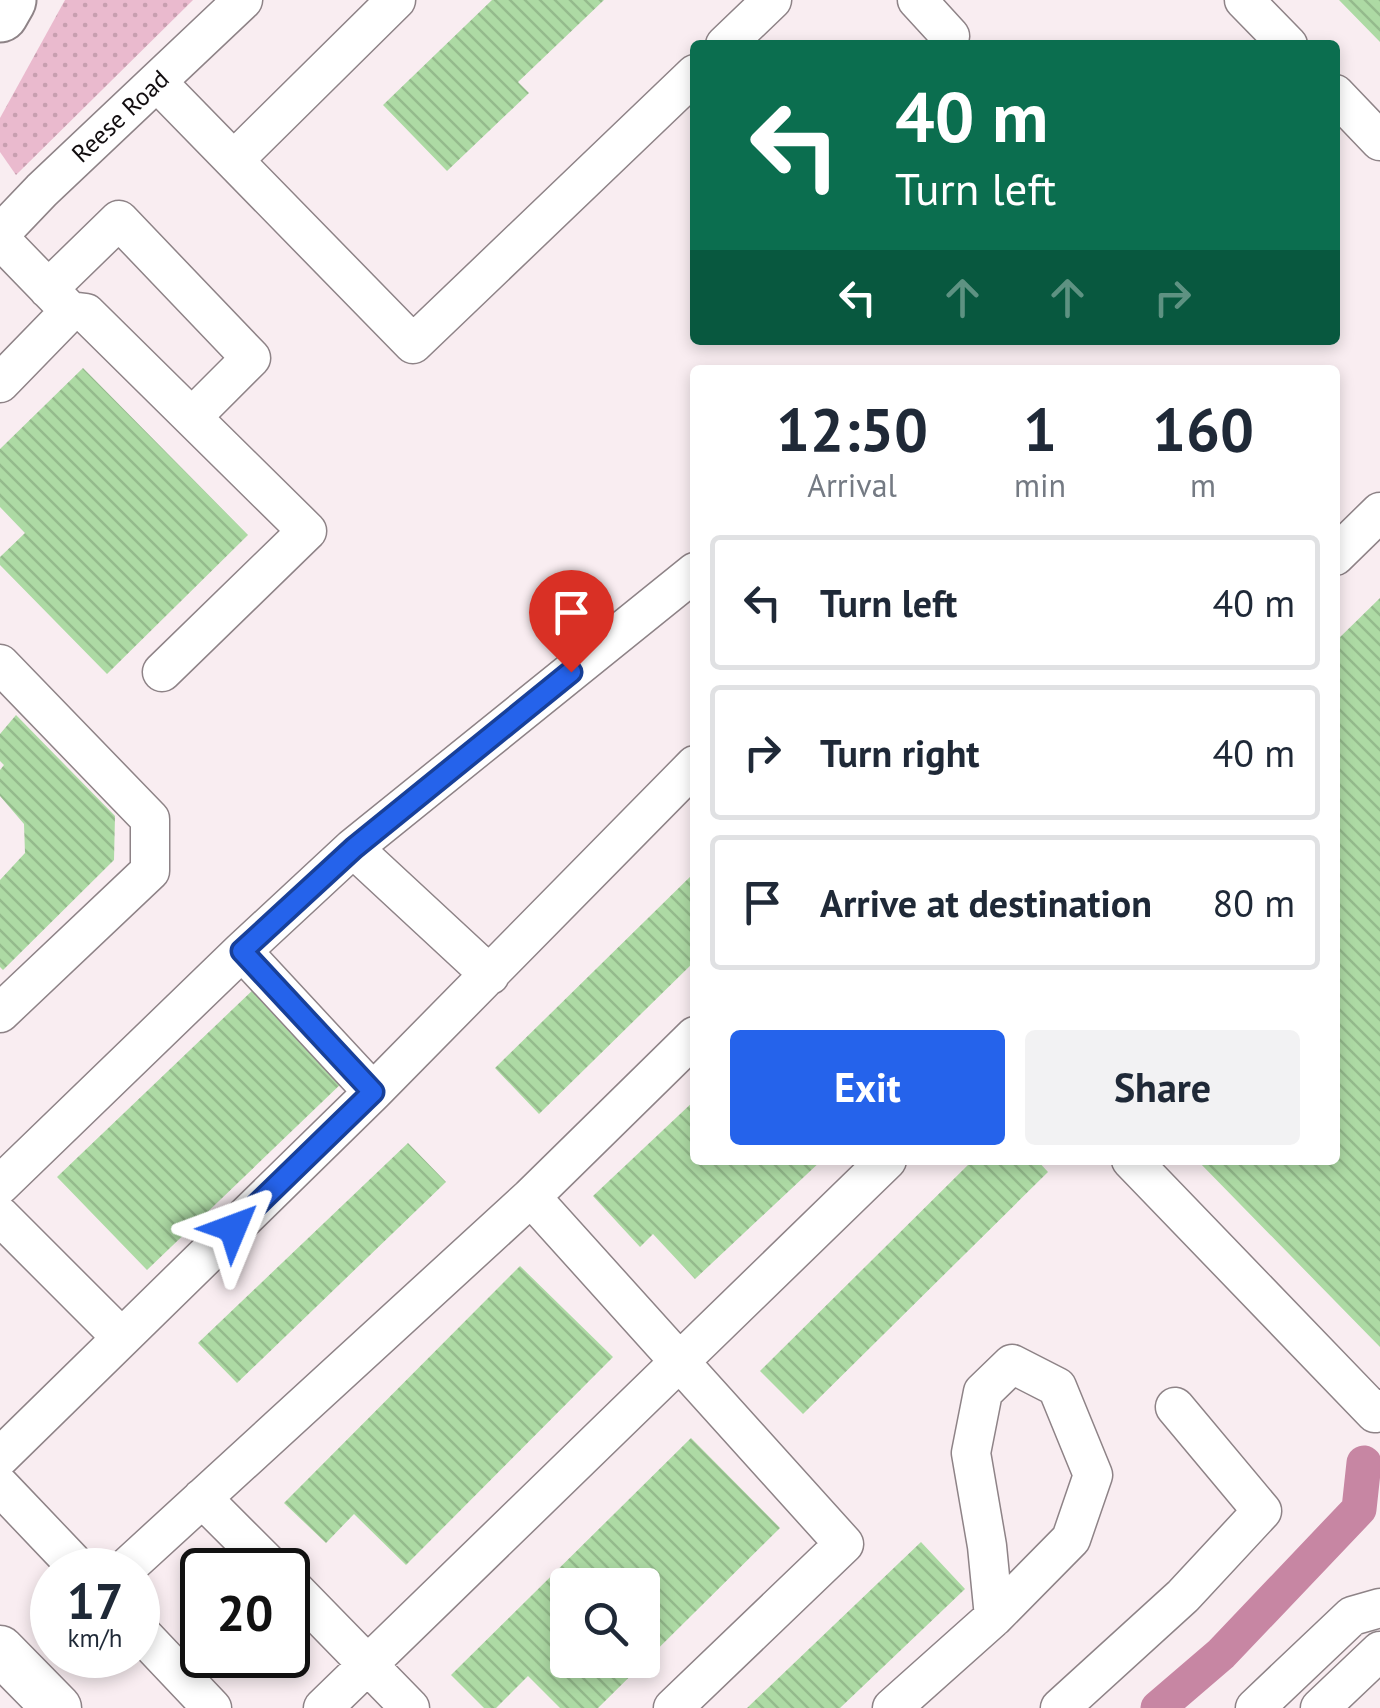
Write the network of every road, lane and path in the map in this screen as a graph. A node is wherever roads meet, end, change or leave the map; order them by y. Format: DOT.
graph roads {
  1 [pos="8,0"];
  2 [pos="243,0"];
  3 [pos="396,0"];
  4 [pos="772,0"];
  5 [pos="916,0"];
  6 [pos="1244,0"];
  7 [pos="0,14"];
  8 [pos="950,36"];
  9 [pos="731,40"];
  10 [pos="1283,40"];
  11 [pos="690,79"];
  12 [pos="158,82"];
  13 [pos="1340,99"];
  14 [pos="1380,141"];
  15 [pos="235,160"];
  16 [pos="0,237"];
  17 [pos="59,300"];
  18 [pos="0,383"];
  19 [pos="192,416"];
  20 [pos="1380,512"];
  21 [pos="1340,551"];
  22 [pos="690,576"];
  23 [pos="0,664"];
  24 [pos="162,672"];
  25 [pos="690,770"];
  26 [pos="354,848"];
  27 [pos="242,951"];
  28 [pos="490,975"];
  29 [pos="0,1013"];
  30 [pos="690,1041"];
  31 [pos="373,1092"];
  32 [pos="882,1165"];
  33 [pos="1136,1165"];
  34 [pos="0,1185"];
  35 [pos="531,1198"];
  36 [pos="0,1216"];
  37 [pos="120,1336"];
  38 [pos="680,1362"];
  39 [pos="1174,1407"];
  40 [pos="1378,1413"];
  41 [pos="0,1457"];
  42 [pos="0,1486"];
  43 [pos="202,1498"];
  44 [pos="59,1548"];
  45 [pos="148,1548"];
  46 [pos="252,1548"];
  47 [pos="310,1605"];
  48 [pos="1380,1608"];
  49 [pos="994,1616"];
  50 [pos="0,1650"];
  51 [pos="1380,1651"];
  52 [pos="160,1653"];
  53 [pos="368,1664"];
  54 [pos="1288,1676"];
  55 [pos="1331,1704"];
  56 [pos="57,1708"];
  57 [pos="212,1708"];
  58 [pos="323,1708"];
  59 [pos="410,1708"];
  60 [pos="673,1708"];
  61 [pos="892,1708"];
  62 [pos="1060,1708"];
  63 [pos="1254,1708"];
  1 -- 7 [label="highway"];
  2 -- 12 [label="street, Reese Road"];
  3 -- 15 [label="street"];
  4 -- 9 [label="street"];
  5 -- 8 [label="street"];
  6 -- 10 [label="street"];
  11 -- 15 [label="street"];
  12 -- 15 [label="street"];
  12 -- 16 [label="street, Reese Road"];
  13 -- 14 [label="street"];
  16 -- 17 [label="street"];
  17 -- 18 [label="street"];
  17 -- 19 [label="street"];
  17 -- 19 [label="street"];
  19 -- 24 [label="street"];
  20 -- 21 [label="street"];
  22 -- 26 [label="street"];
  23 -- 29 [label="street"];
  25 -- 28 [label="street"];
  26 -- 27 [label="street"];
  26 -- 28 [label="street"];
  27 -- 31 [label="street"];
  27 -- 34 [label="street"];
  28 -- 31 [label="street"];
  30 -- 35 [label="street"];
  31 -- 37 [label="street"];
  32 -- 38 [label="street"];
  33 -- 40 [label="street"];
  35 -- 38 [label="street"];
  35 -- 43 [label="street"];
  36 -- 37 [label="street"];
  37 -- 41 [label="street"];
  38 -- 53 [label="street"];
  38 -- 60 [label="street"];
  39 -- 62 [label="street"];
  42 -- 44 [label="street"];
  43 -- 45 [label="street"];
  43 -- 46 [label="street"];
  47 -- 53 [label="street"];
  48 -- 54 [label="street"];
  49 -- 49 [label="street"];
  49 -- 61 [label="street"];
  50 -- 56 [label="main road"];
  51 -- 55 [label="street"];
  52 -- 57 [label="street"];
  53 -- 58 [label="street"];
  53 -- 59 [label="street"];
  54 -- 55 [label="street"];
  54 -- 63 [label="street"];
}
